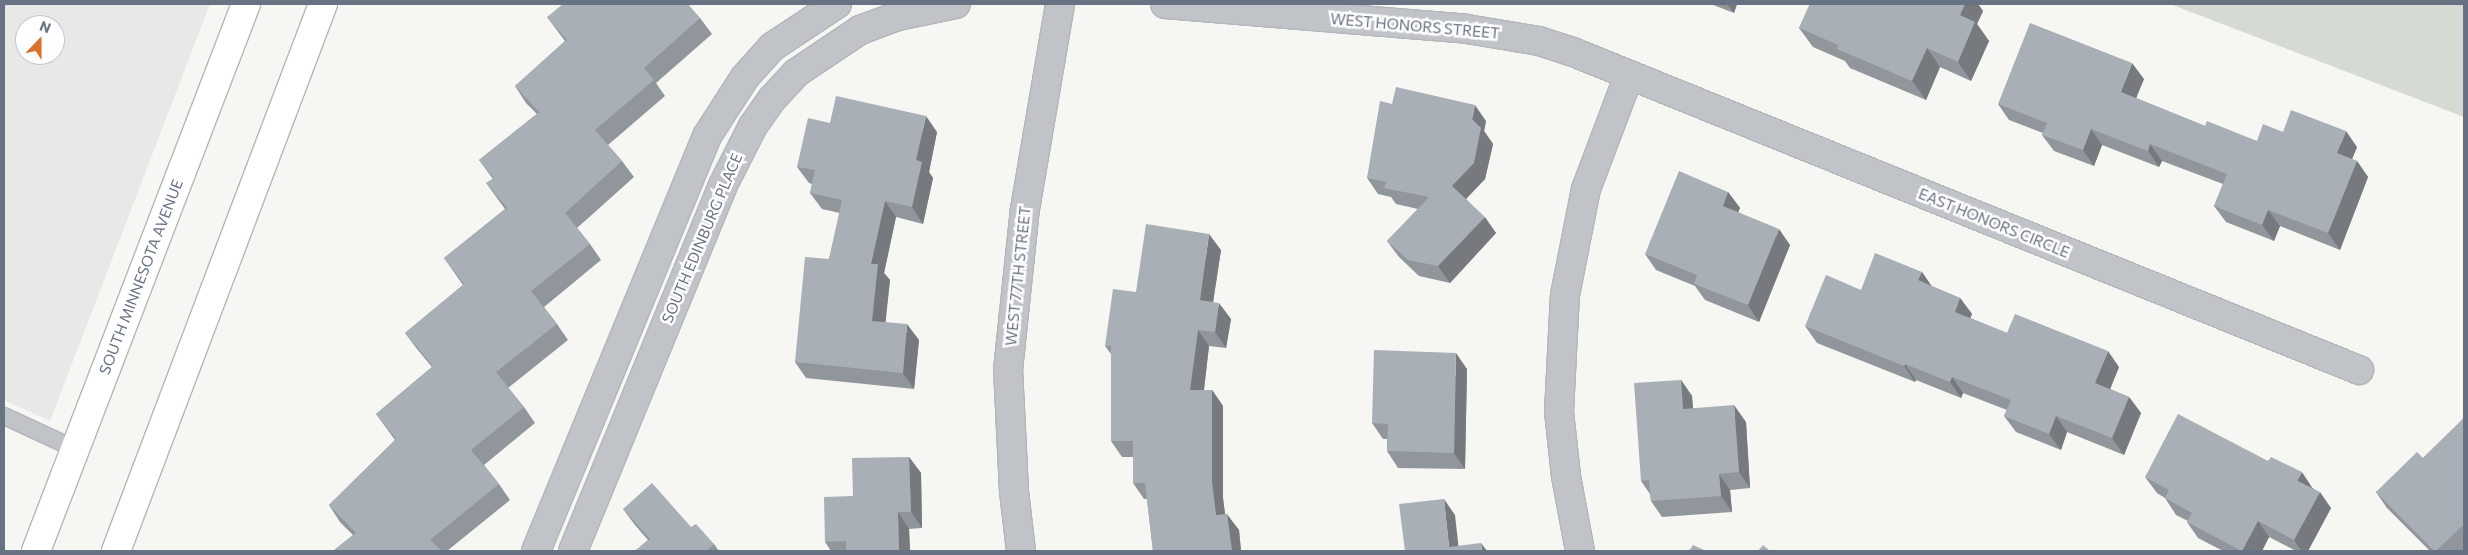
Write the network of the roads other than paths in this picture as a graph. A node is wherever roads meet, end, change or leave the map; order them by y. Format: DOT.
graph roads {
  1 [pos="246,4"];
  2 [pos="323,4"];
  3 [pos="837,4"];
  4 [pos="956,4"];
  5 [pos="1060,4"];
  6 [pos="1165,4"];
  7 [pos="1629,75"];
  8 [pos="2359,370"];
  9 [pos="4,416"];
  10 [pos="75,449"];
  11 [pos="36,551"];
  12 [pos="116,551"];
  13 [pos="536,551"];
  14 [pos="574,551"];
  15 [pos="1021,551"];
  16 [pos="1580,551"];
  1 -- 10 [label="main road, SOUTH MINNESOTA AVENUE"];
  2 -- 12 [label="main road"];
  3 -- 13 [label="street"];
  4 -- 14 [label="street, SOUTH EDINBURG PLACE"];
  5 -- 15 [label="street, WEST 77TH STREET"];
  6 -- 7 [label="street, WEST HONORS STREET"];
  7 -- 8 [label="street, EAST HONORS CIRCLE"];
  7 -- 16 [label="street"];
  9 -- 10 [label="lane"];
  10 -- 11 [label="main road, SOUTH MINNESOTA AVENUE"];
}
